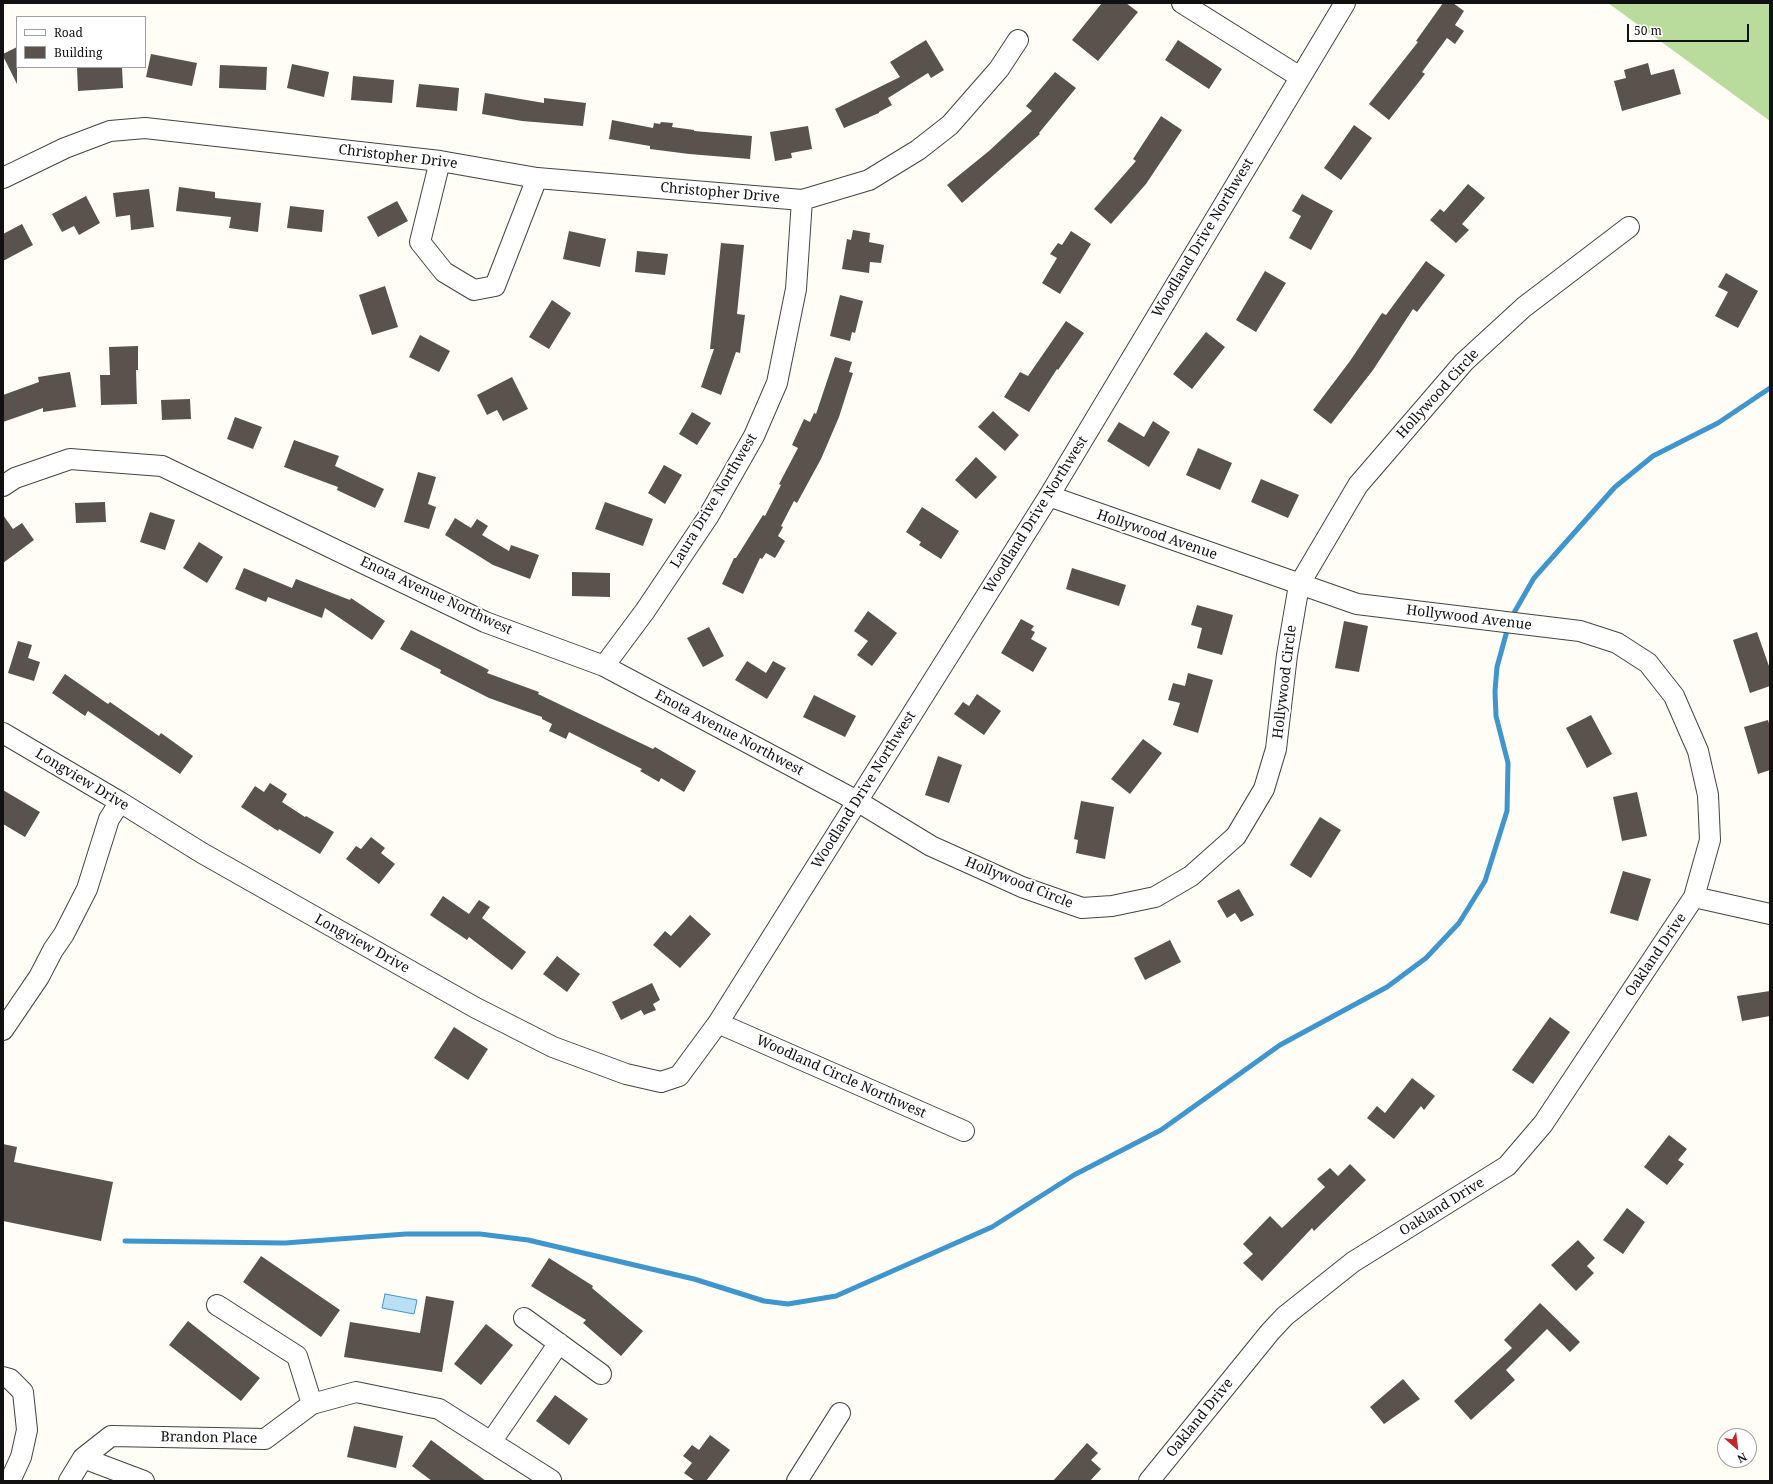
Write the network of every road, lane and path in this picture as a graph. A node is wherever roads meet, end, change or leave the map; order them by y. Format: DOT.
graph roads {
  1 [pos="1182,3"];
  2 [pos="1345,3"];
  3 [pos="1018,40"];
  4 [pos="1300,77"];
  5 [pos="440,161"];
  6 [pos="3,178"];
  7 [pos="537,178"];
  8 [pos="802,200"];
  9 [pos="1629,227"];
  10 [pos="3,486"];
  11 [pos="1049,496"];
  12 [pos="1299,585"];
  13 [pos="604,666"];
  14 [pos="3,733"];
  15 [pos="857,801"];
  16 [pos="120,802"];
  17 [pos="1694,897"];
  18 [pos="1770,914"];
  19 [pos="718,1023"];
  20 [pos="3,1030"];
  21 [pos="964,1131"];
  22 [pos="217,1305"];
  23 [pos="524,1318"];
  24 [pos="559,1343"];
  25 [pos="601,1374"];
  26 [pos="3,1378"];
  27 [pos="312,1404"];
  28 [pos="840,1412"];
  29 [pos="491,1442"];
  30 [pos="83,1458"];
  31 [pos="551,1480"];
  32 [pos="10,1481"];
  33 [pos="69,1481"];
  34 [pos="144,1481"];
  35 [pos="797,1481"];
  36 [pos="1149,1481"];
  1 -- 4 [label="street"];
  2 -- 4 [label="street, Woodland Drive Northwest"];
  3 -- 8 [label="street"];
  4 -- 11 [label="street, Woodland Drive Northwest"];
  5 -- 6 [label="street, Christopher Drive"];
  5 -- 7 [label="street, Christopher Drive"];
  5 -- 7 [label="street"];
  7 -- 8 [label="street, Christopher Drive"];
  8 -- 13 [label="street, Laura Drive Northwest"];
  9 -- 12 [label="street, Hollywood Circle"];
  10 -- 13 [label="street, Enota Avenue Northwest"];
  11 -- 12 [label="street, Hollywood Avenue"];
  11 -- 15 [label="street, Woodland Drive Northwest"];
  12 -- 15 [label="street, Hollywood Circle"];
  12 -- 17 [label="street, Hollywood Avenue"];
  13 -- 15 [label="street, Enota Avenue Northwest"];
  14 -- 16 [label="street, Longview Drive"];
  15 -- 19 [label="street, Woodland Drive Northwest"];
  16 -- 19 [label="street, Longview Drive"];
  16 -- 20 [label="street"];
  17 -- 18 [label="street"];
  17 -- 36 [label="street, Oakland Drive"];
  19 -- 21 [label="street, Woodland Circle Northwest"];
  22 -- 27 [label="street"];
  23 -- 24 [label="street"];
  24 -- 25 [label="street"];
  24 -- 29 [label="street"];
  26 -- 32 [label="street"];
  27 -- 29 [label="street, Brandon Place"];
  27 -- 30 [label="street, Brandon Place"];
  28 -- 35 [label="street"];
  29 -- 31 [label="street, Brandon Place"];
  30 -- 33 [label="street, Brandon Place"];
  30 -- 34 [label="street"];
}
